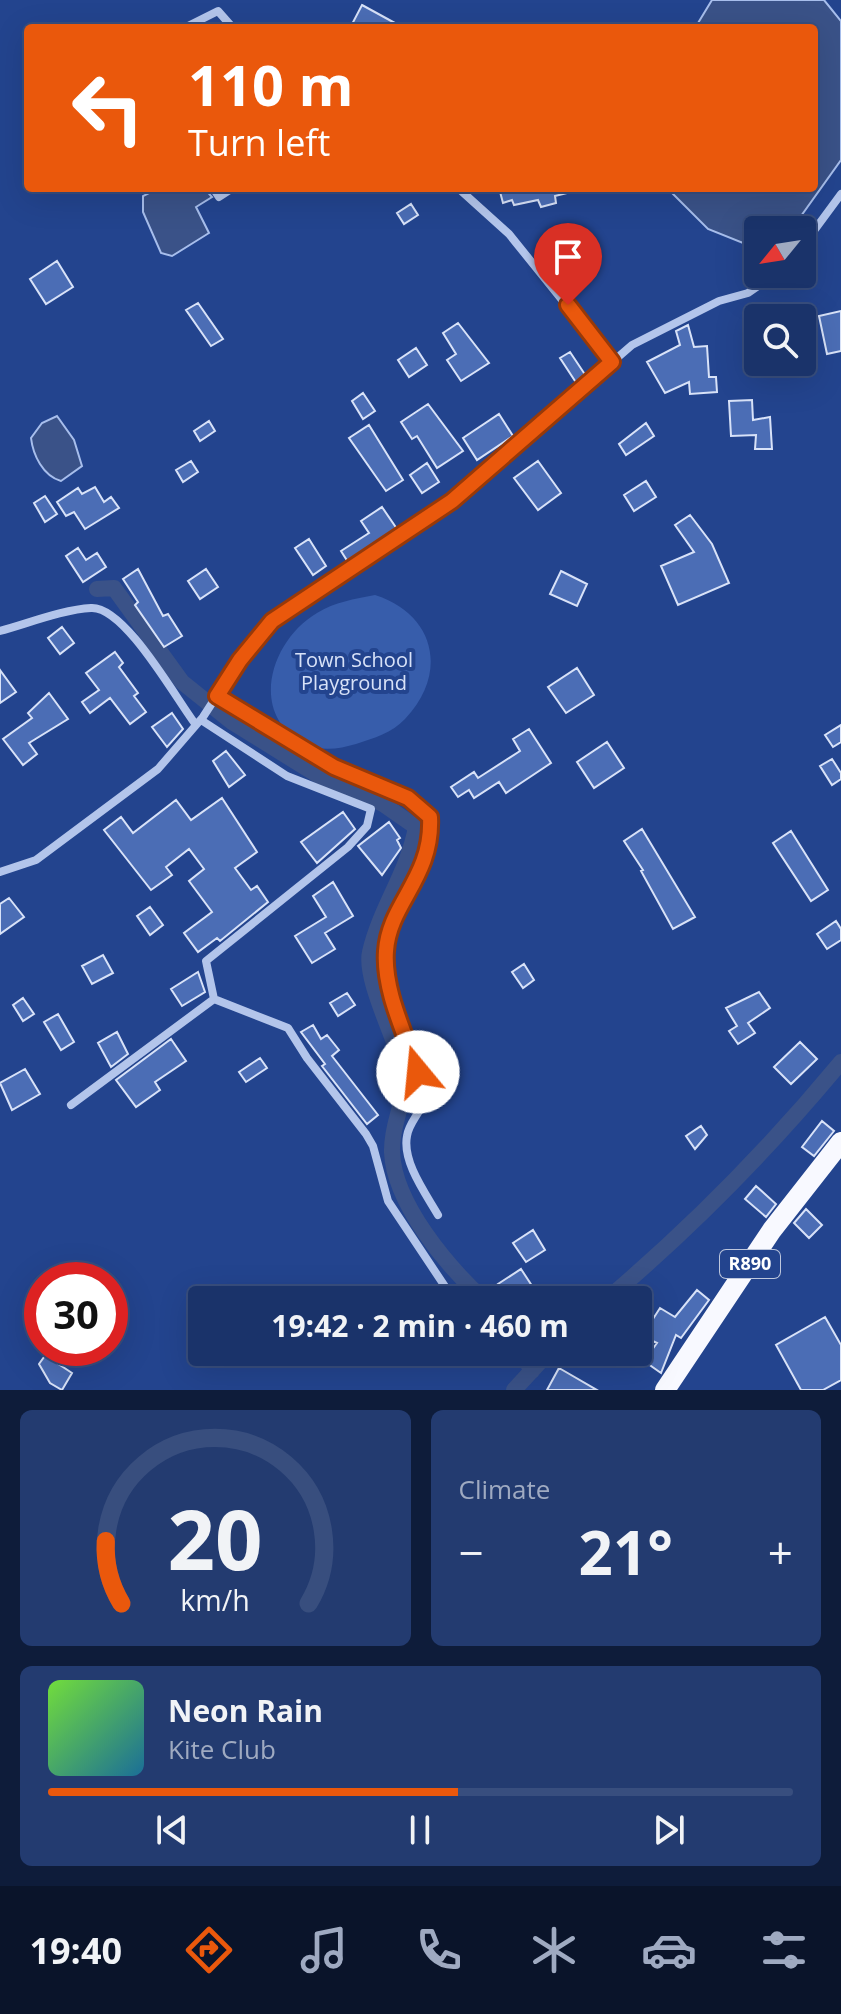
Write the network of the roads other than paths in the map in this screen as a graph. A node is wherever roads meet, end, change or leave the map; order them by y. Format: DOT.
graph roads {
  1 [pos="192,24"];
  2 [pos="229,24"];
  3 [pos="462,192"];
  4 [pos="841,194"];
  5 [pos="816,228"];
  6 [pos="755,288"];
  7 [pos="612,362"];
  8 [pos="0,631"];
  9 [pos="219,694"];
  10 [pos="200,721"];
  11 [pos="0,872"];
  12 [pos="214,999"];
  13 [pos="71,1105"];
  14 [pos="841,1142"];
  15 [pos="438,1215"];
  16 [pos="445,1286"];
  17 [pos="665,1390"];
  1 -- 2 [label="street"];
  3 -- 7 [label="street"];
  4 -- 5 [label="street"];
  6 -- 7 [label="street"];
  7 -- 9 [label="street"];
  8 -- 10 [label="street"];
  9 -- 10 [label="street"];
  9 -- 15 [label="street"];
  10 -- 11 [label="street"];
  10 -- 12 [label="street"];
  12 -- 13 [label="street"];
  12 -- 16 [label="street"];
  14 -- 17 [label="main road, R890"];
}
